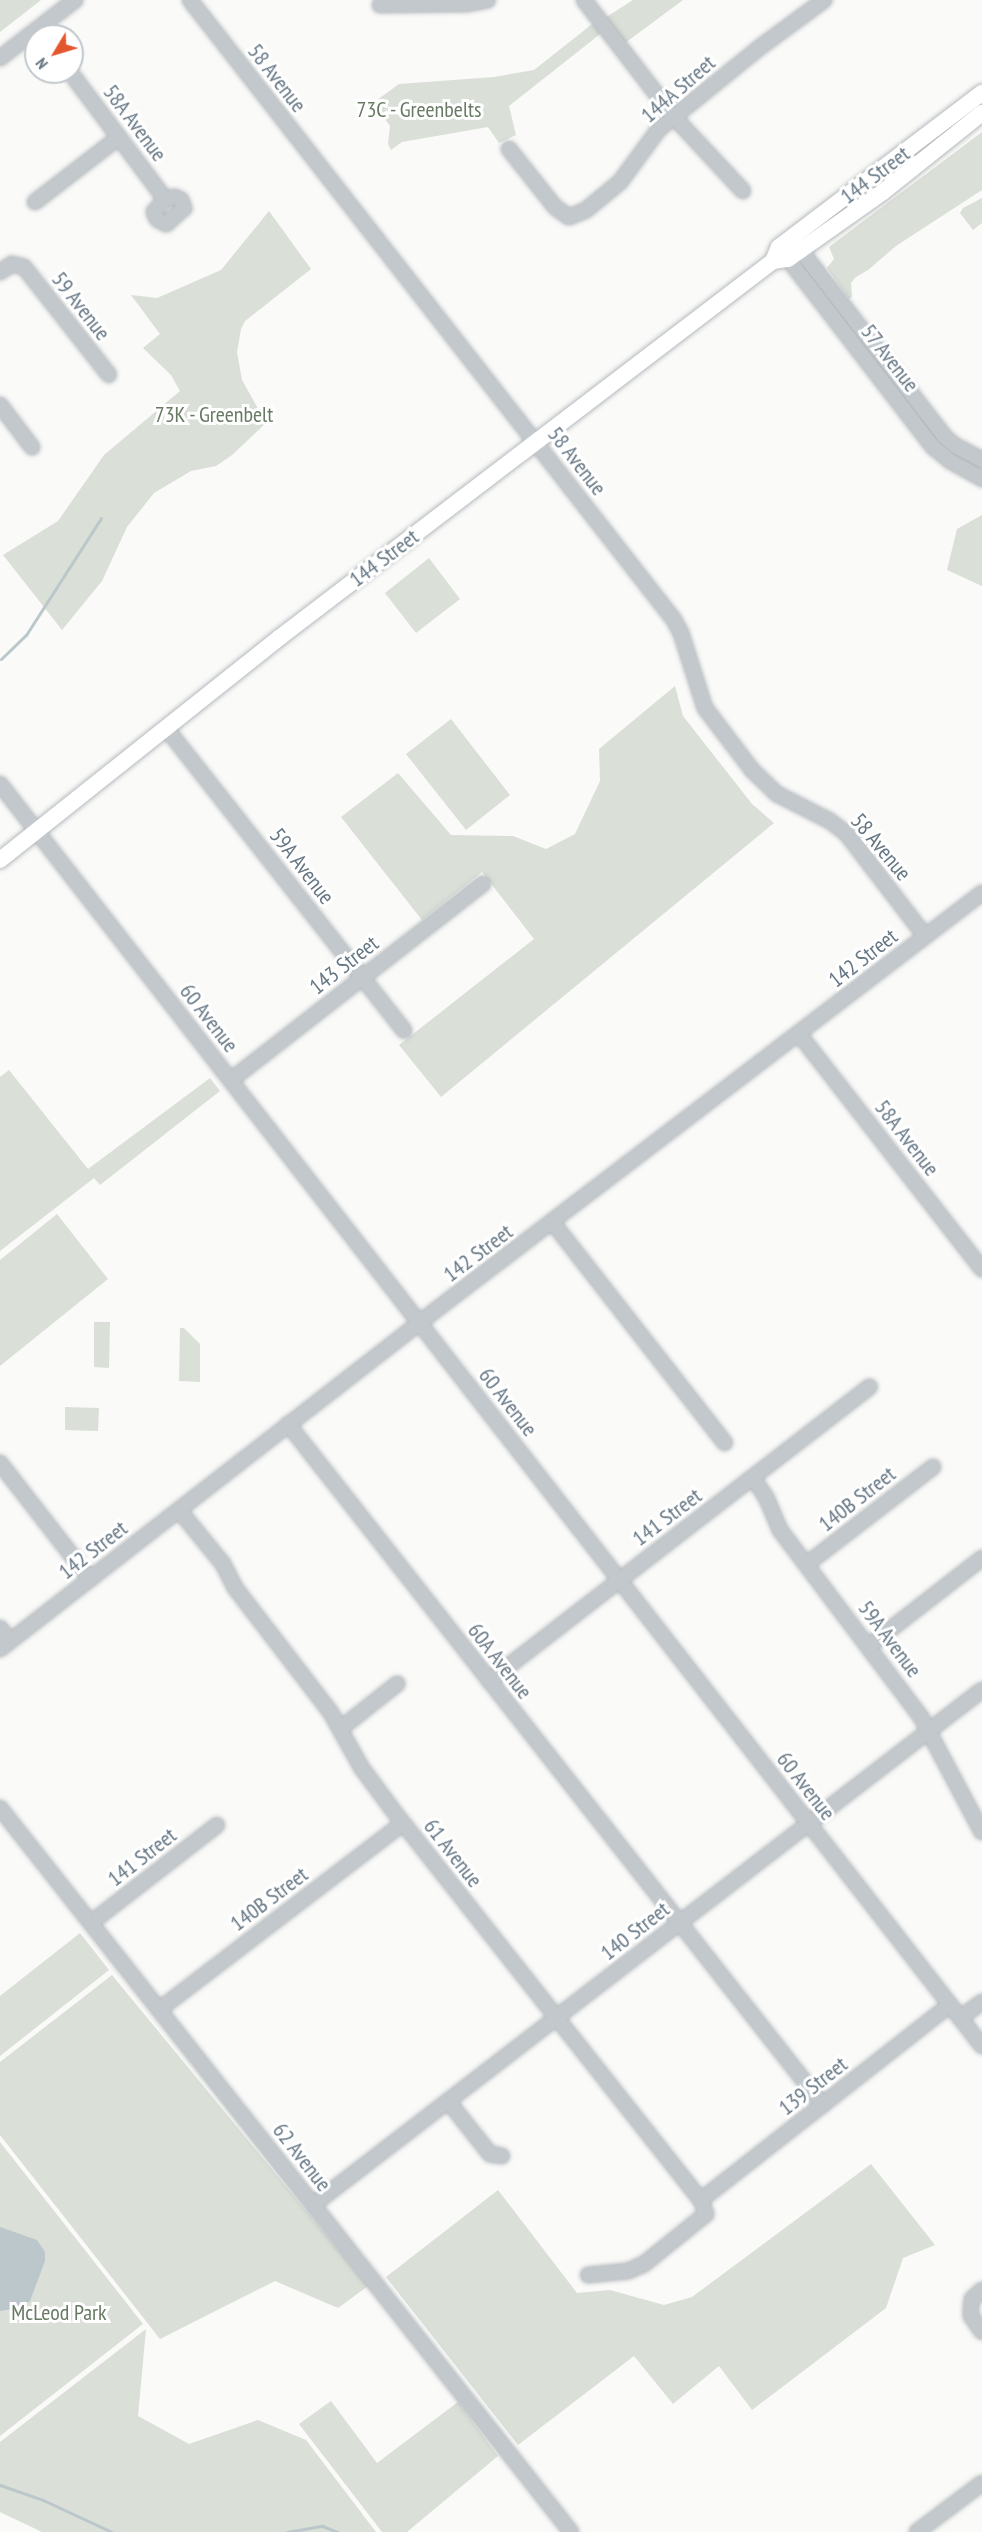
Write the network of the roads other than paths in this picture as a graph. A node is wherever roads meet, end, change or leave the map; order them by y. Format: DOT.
graph roads {
  1 [pos="75,0"];
  2 [pos="189,0"];
  3 [pos="488,0"];
  4 [pos="584,0"];
  5 [pos="824,0"];
  6 [pos="380,5"];
  7 [pos="49,24"];
  8 [pos="24,42"];
  9 [pos="0,58"];
  10 [pos="79,84"];
  11 [pos="982,93"];
  12 [pos="982,113"];
  13 [pos="674,117"];
  14 [pos="119,137"];
  15 [pos="509,149"];
  16 [pos="743,191"];
  17 [pos="165,199"];
  18 [pos="35,202"];
  19 [pos="787,251"];
  20 [pos="0,272"];
  21 [pos="109,375"];
  22 [pos="0,405"];
  23 [pos="536,442"];
  24 [pos="32,447"];
  25 [pos="982,460"];
  26 [pos="982,479"];
  27 [pos="166,728"];
  28 [pos="0,784"];
  29 [pos="37,832"];
  30 [pos="0,861"];
  31 [pos="483,884"];
  32 [pos="982,893"];
  33 [pos="926,936"];
  34 [pos="363,977"];
  35 [pos="404,1030"];
  36 [pos="799,1034"];
  37 [pos="231,1080"];
  38 [pos="553,1223"];
  39 [pos="982,1269"];
  40 [pos="420,1323"];
  41 [pos="870,1386"];
  42 [pos="288,1424"];
  43 [pos="725,1443"];
  44 [pos="0,1463"];
  45 [pos="933,1467"];
  46 [pos="753,1478"];
  47 [pos="178,1510"];
  48 [pos="982,1558"];
  49 [pos="807,1564"];
  50 [pos="90,1579"];
  51 [pos="620,1580"];
  52 [pos="0,1628"];
  53 [pos="5,1645"];
  54 [pos="869,1646"];
  55 [pos="489,1681"];
  56 [pos="397,1684"];
  57 [pos="982,1690"];
  58 [pos="340,1729"];
  59 [pos="930,1731"];
  60 [pos="0,1808"];
  61 [pos="403,1823"];
  62 [pos="809,1824"];
  63 [pos="5,1826"];
  64 [pos="217,1826"];
  65 [pos="982,1832"];
  66 [pos="92,1922"];
  67 [pos="680,1923"];
  68 [pos="982,2002"];
  69 [pos="950,2005"];
  70 [pos="160,2009"];
  71 [pos="558,2018"];
  72 [pos="960,2018"];
  73 [pos="982,2046"];
  74 [pos="448,2101"];
  75 [pos="823,2105"];
  76 [pos="502,2156"];
  77 [pos="701,2200"];
  78 [pos="314,2205"];
  79 [pos="588,2275"];
  80 [pos="982,2290"];
  81 [pos="982,2332"];
  82 [pos="982,2483"];
  83 [pos="571,2532"];
  84 [pos="917,2532"];
  1 -- 7 [label="street"];
  2 -- 23 [label="street, 58 Avenue"];
  3 -- 6 [label="street"];
  4 -- 13 [label="street"];
  5 -- 13 [label="street, 144A Street"];
  8 -- 9 [label="street"];
  10 -- 14 [label="street, 58A Avenue"];
  11 -- 19 [label="main road, 144 Street"];
  12 -- 19 [label="main road, 144 Street"];
  13 -- 15 [label="street, 144A Street"];
  13 -- 16 [label="street"];
  14 -- 17 [label="street, 58A Avenue"];
  14 -- 18 [label="street"];
  19 -- 23 [label="main road, 144 Street"];
  19 -- 25 [label="street, 57 Avenue"];
  19 -- 26 [label="street, 57 Avenue"];
  20 -- 21 [label="street, 59 Avenue"];
  22 -- 24 [label="street"];
  23 -- 27 [label="main road, 144 Street"];
  23 -- 33 [label="street, 58 Avenue"];
  27 -- 29 [label="main road, 144 Street"];
  27 -- 34 [label="street, 59A Avenue"];
  28 -- 29 [label="street, 60 Avenue"];
  29 -- 30 [label="main road, 144 Street"];
  29 -- 37 [label="street, 60 Avenue"];
  31 -- 34 [label="street, 143 Street"];
  32 -- 33 [label="street, 142 Street"];
  33 -- 36 [label="street, 142 Street"];
  34 -- 35 [label="street, 59A Avenue"];
  34 -- 37 [label="street, 143 Street"];
  36 -- 38 [label="street, 142 Street"];
  36 -- 39 [label="street, 58A Avenue"];
  37 -- 40 [label="street, 60 Avenue"];
  38 -- 40 [label="street, 142 Street"];
  38 -- 43 [label="street"];
  40 -- 42 [label="street, 142 Street"];
  40 -- 51 [label="street, 60 Avenue"];
  41 -- 46 [label="street, 141 Street"];
  42 -- 47 [label="street, 142 Street"];
  42 -- 55 [label="street, 60A Avenue"];
  44 -- 50 [label="street"];
  45 -- 49 [label="street, 140B Street"];
  46 -- 49 [label="street, 59A Avenue"];
  46 -- 51 [label="street, 141 Street"];
  47 -- 50 [label="street, 142 Street"];
  47 -- 58 [label="street, 61 Avenue"];
  48 -- 54 [label="street"];
  49 -- 54 [label="street, 59A Avenue"];
  50 -- 53 [label="street, 142 Street"];
  51 -- 55 [label="street, 141 Street"];
  51 -- 62 [label="street, 60 Avenue"];
  52 -- 53 [label="street"];
  54 -- 59 [label="street, 59A Avenue"];
  55 -- 67 [label="street, 60A Avenue"];
  56 -- 58 [label="street"];
  57 -- 59 [label="street, 140 Street"];
  58 -- 61 [label="street, 61 Avenue"];
  59 -- 62 [label="street, 140 Street"];
  59 -- 65 [label="street, 59A Avenue"];
  60 -- 63 [label="street, 62 Avenue"];
  61 -- 70 [label="street, 140B Street"];
  61 -- 71 [label="street, 61 Avenue"];
  62 -- 67 [label="street, 140 Street"];
  62 -- 69 [label="street, 60 Avenue"];
  63 -- 66 [label="street, 62 Avenue"];
  64 -- 66 [label="street, 141 Street"];
  66 -- 70 [label="street, 62 Avenue"];
  67 -- 71 [label="street, 140 Street"];
  67 -- 75 [label="street, 60A Avenue"];
  68 -- 72 [label="street"];
  69 -- 72 [label="street, 60 Avenue"];
  69 -- 75 [label="street, 139 Street"];
  70 -- 78 [label="street, 62 Avenue"];
  71 -- 74 [label="street, 140 Street"];
  71 -- 77 [label="street, 61 Avenue"];
  72 -- 73 [label="street, 60 Avenue"];
  74 -- 76 [label="street"];
  74 -- 78 [label="street, 140 Street"];
  75 -- 77 [label="street, 139 Street"];
  77 -- 79 [label="street, 61 Avenue"];
  78 -- 83 [label="street, 62 Avenue"];
  80 -- 81 [label="street"];
  82 -- 84 [label="street"];
}
